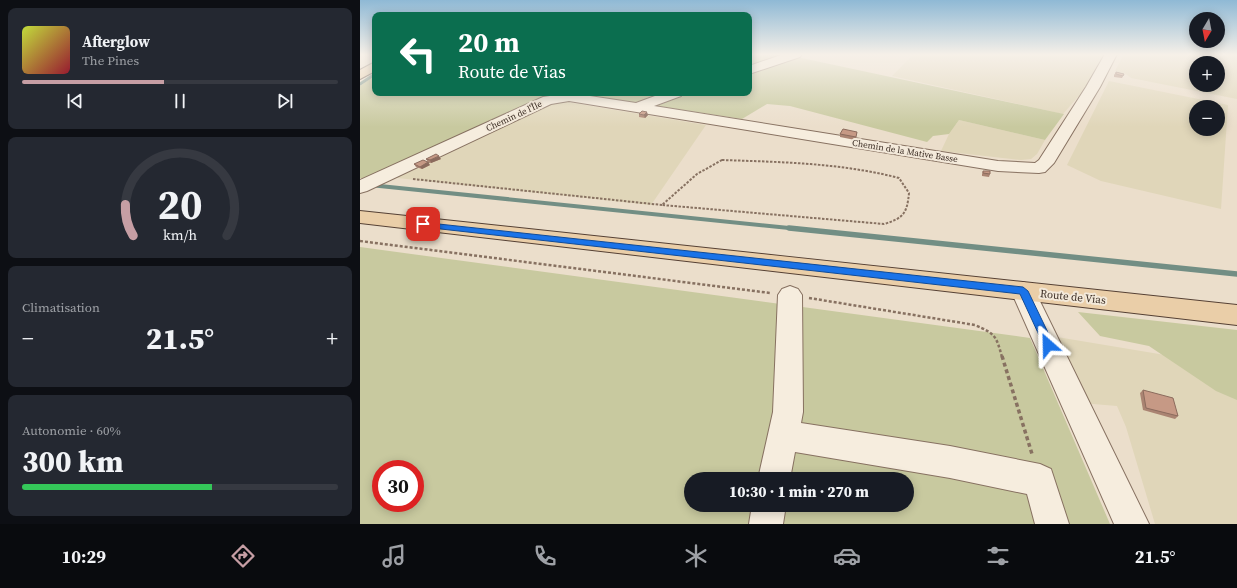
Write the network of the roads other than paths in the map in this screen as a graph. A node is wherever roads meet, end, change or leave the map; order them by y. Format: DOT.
graph roads {
  1 [pos="1098,78"];
  2 [pos="668,96"];
  3 [pos="638,108"];
  4 [pos="758,114"];
  5 [pos="809,135"];
  6 [pos="1034,168"];
  7 [pos="369,182"];
  8 [pos="1042,184"];
  9 [pos="360,217"];
  10 [pos="1023,291"];
  11 [pos="790,295"];
  12 [pos="1237,315"];
  13 [pos="783,436"];
  14 [pos="775,472"];
  15 [pos="768,512"];
  16 [pos="766,524"];
  17 [pos="1052,524"];
  18 [pos="1132,524"];
  1 -- 6 [label="street"];
  2 -- 3 [label="street, Chemin de l'Île"];
  3 -- 5 [label="street, Chemin de la Mative Basse"];
  3 -- 7 [label="street, Chemin de l'Île"];
  4 -- 5 [label="street"];
  5 -- 6 [label="street, Chemin de la Mative Basse"];
  6 -- 8 [label="street"];
  9 -- 10 [label="main road, Route de Vias"];
  10 -- 12 [label="main road, Route de Vias"];
  10 -- 18 [label="street"];
  11 -- 13 [label="street"];
  13 -- 14 [label="street"];
  13 -- 17 [label="street"];
  15 -- 16 [label="street"];
}
